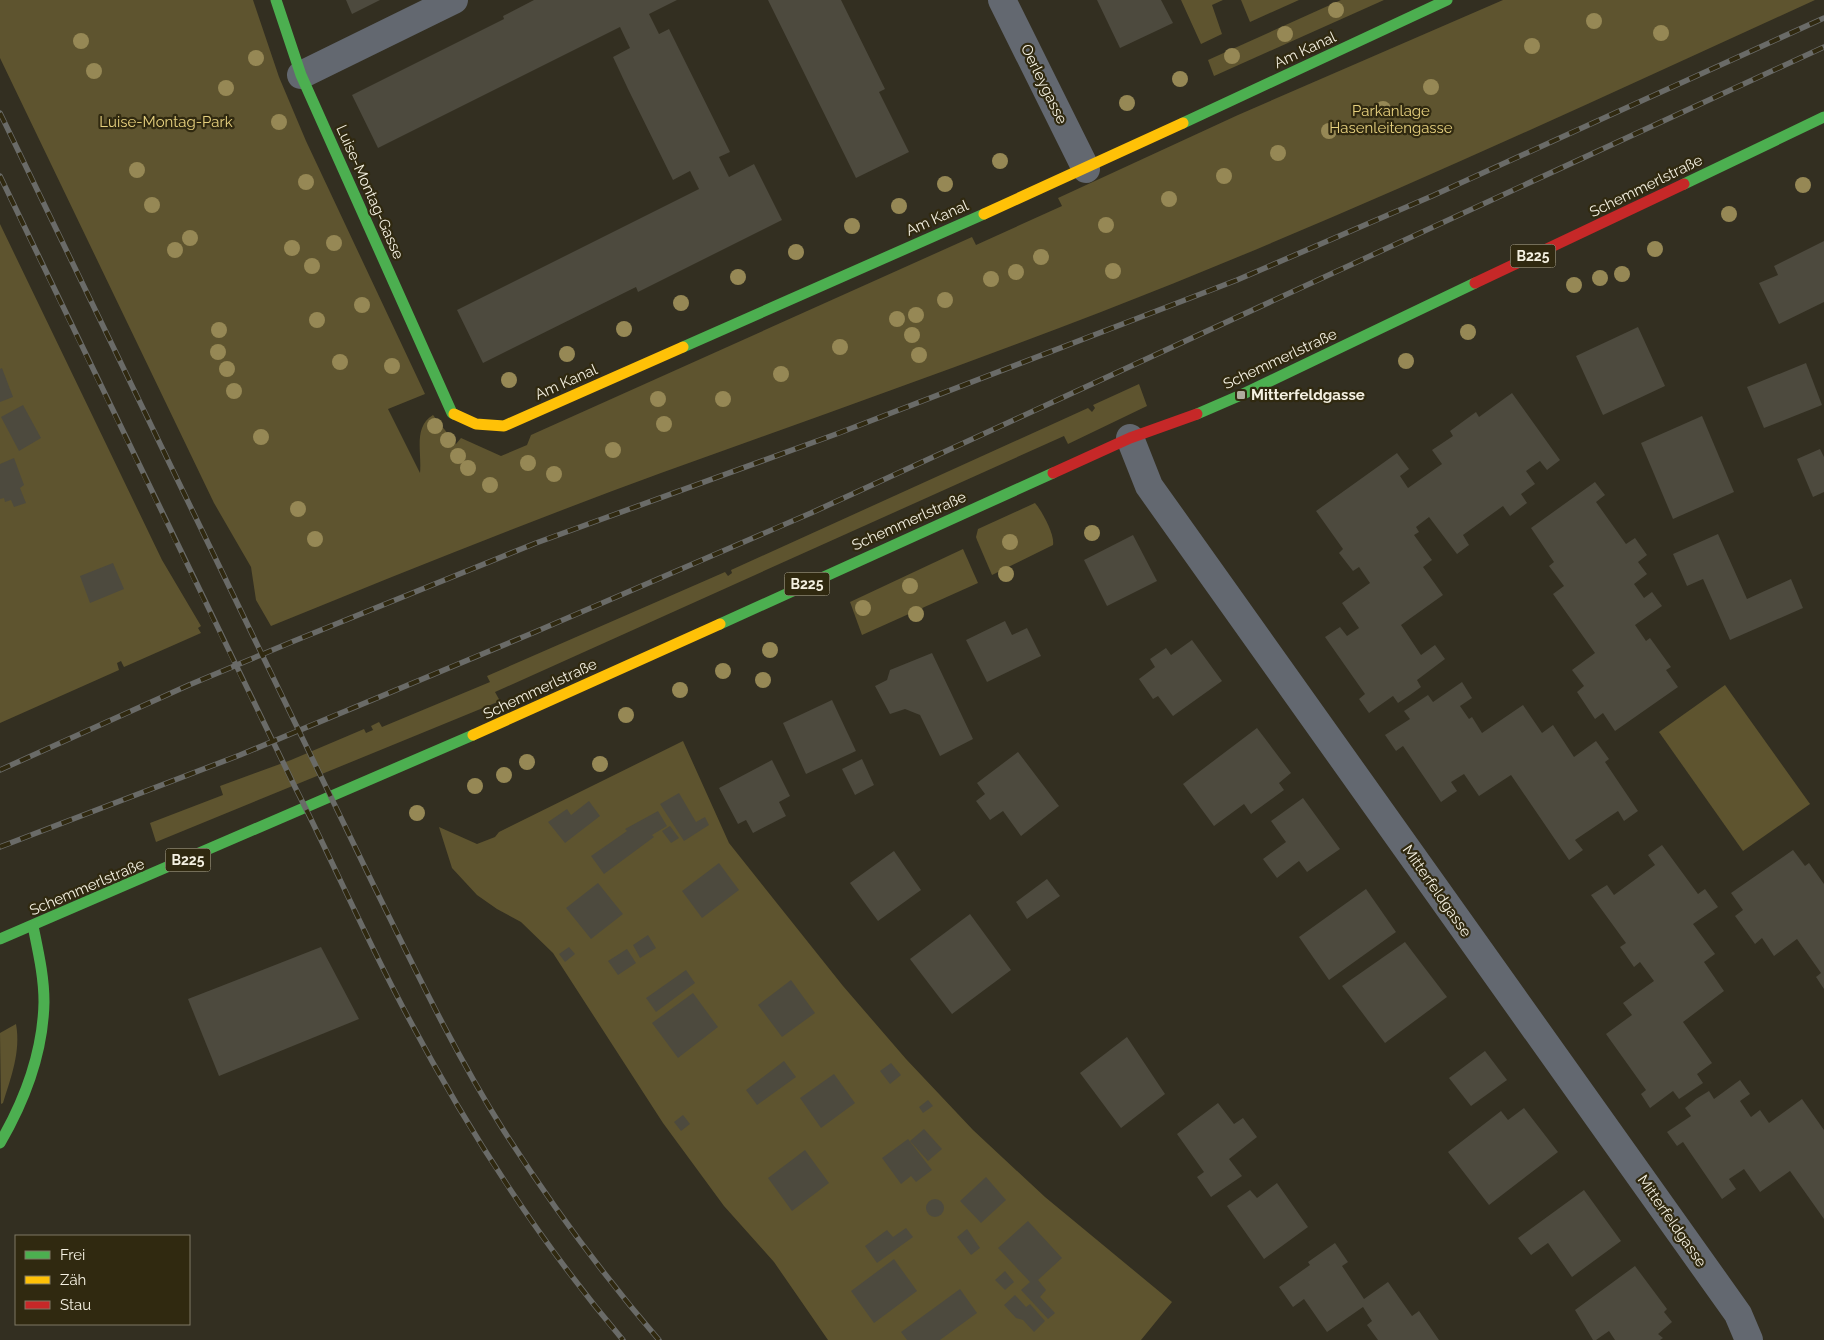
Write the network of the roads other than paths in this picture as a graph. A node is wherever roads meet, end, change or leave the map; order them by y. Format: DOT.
graph roads {
  1 [pos="276,0"];
  2 [pos="454,0"];
  3 [pos="1002,0"];
  4 [pos="1447,0"];
  5 [pos="301,75"];
  6 [pos="1824,117"];
  7 [pos="1086,169"];
  8 [pos="444,394"];
  9 [pos="1130,438"];
  10 [pos="33,926"];
  11 [pos="0,939"];
  12 [pos="0,1143"];
  13 [pos="1749,1340"];
  1 -- 5 [label="main road, Luise-Montag-Gasse"];
  2 -- 5 [label="street"];
  3 -- 7 [label="street, Oerleygasse"];
  4 -- 7 [label="main road, Am Kanal"];
  5 -- 8 [label="main road, Luise-Montag-Gasse"];
  6 -- 9 [label="main road, Schemmerlstraße / B225"];
  7 -- 8 [label="main road, Am Kanal"];
  9 -- 10 [label="main road, Schemmerlstraße / B225"];
  9 -- 13 [label="street, Mitterfeldgasse"];
  10 -- 11 [label="main road, Schemmerlstraße / B225"];
  10 -- 12 [label="main road"];
}
